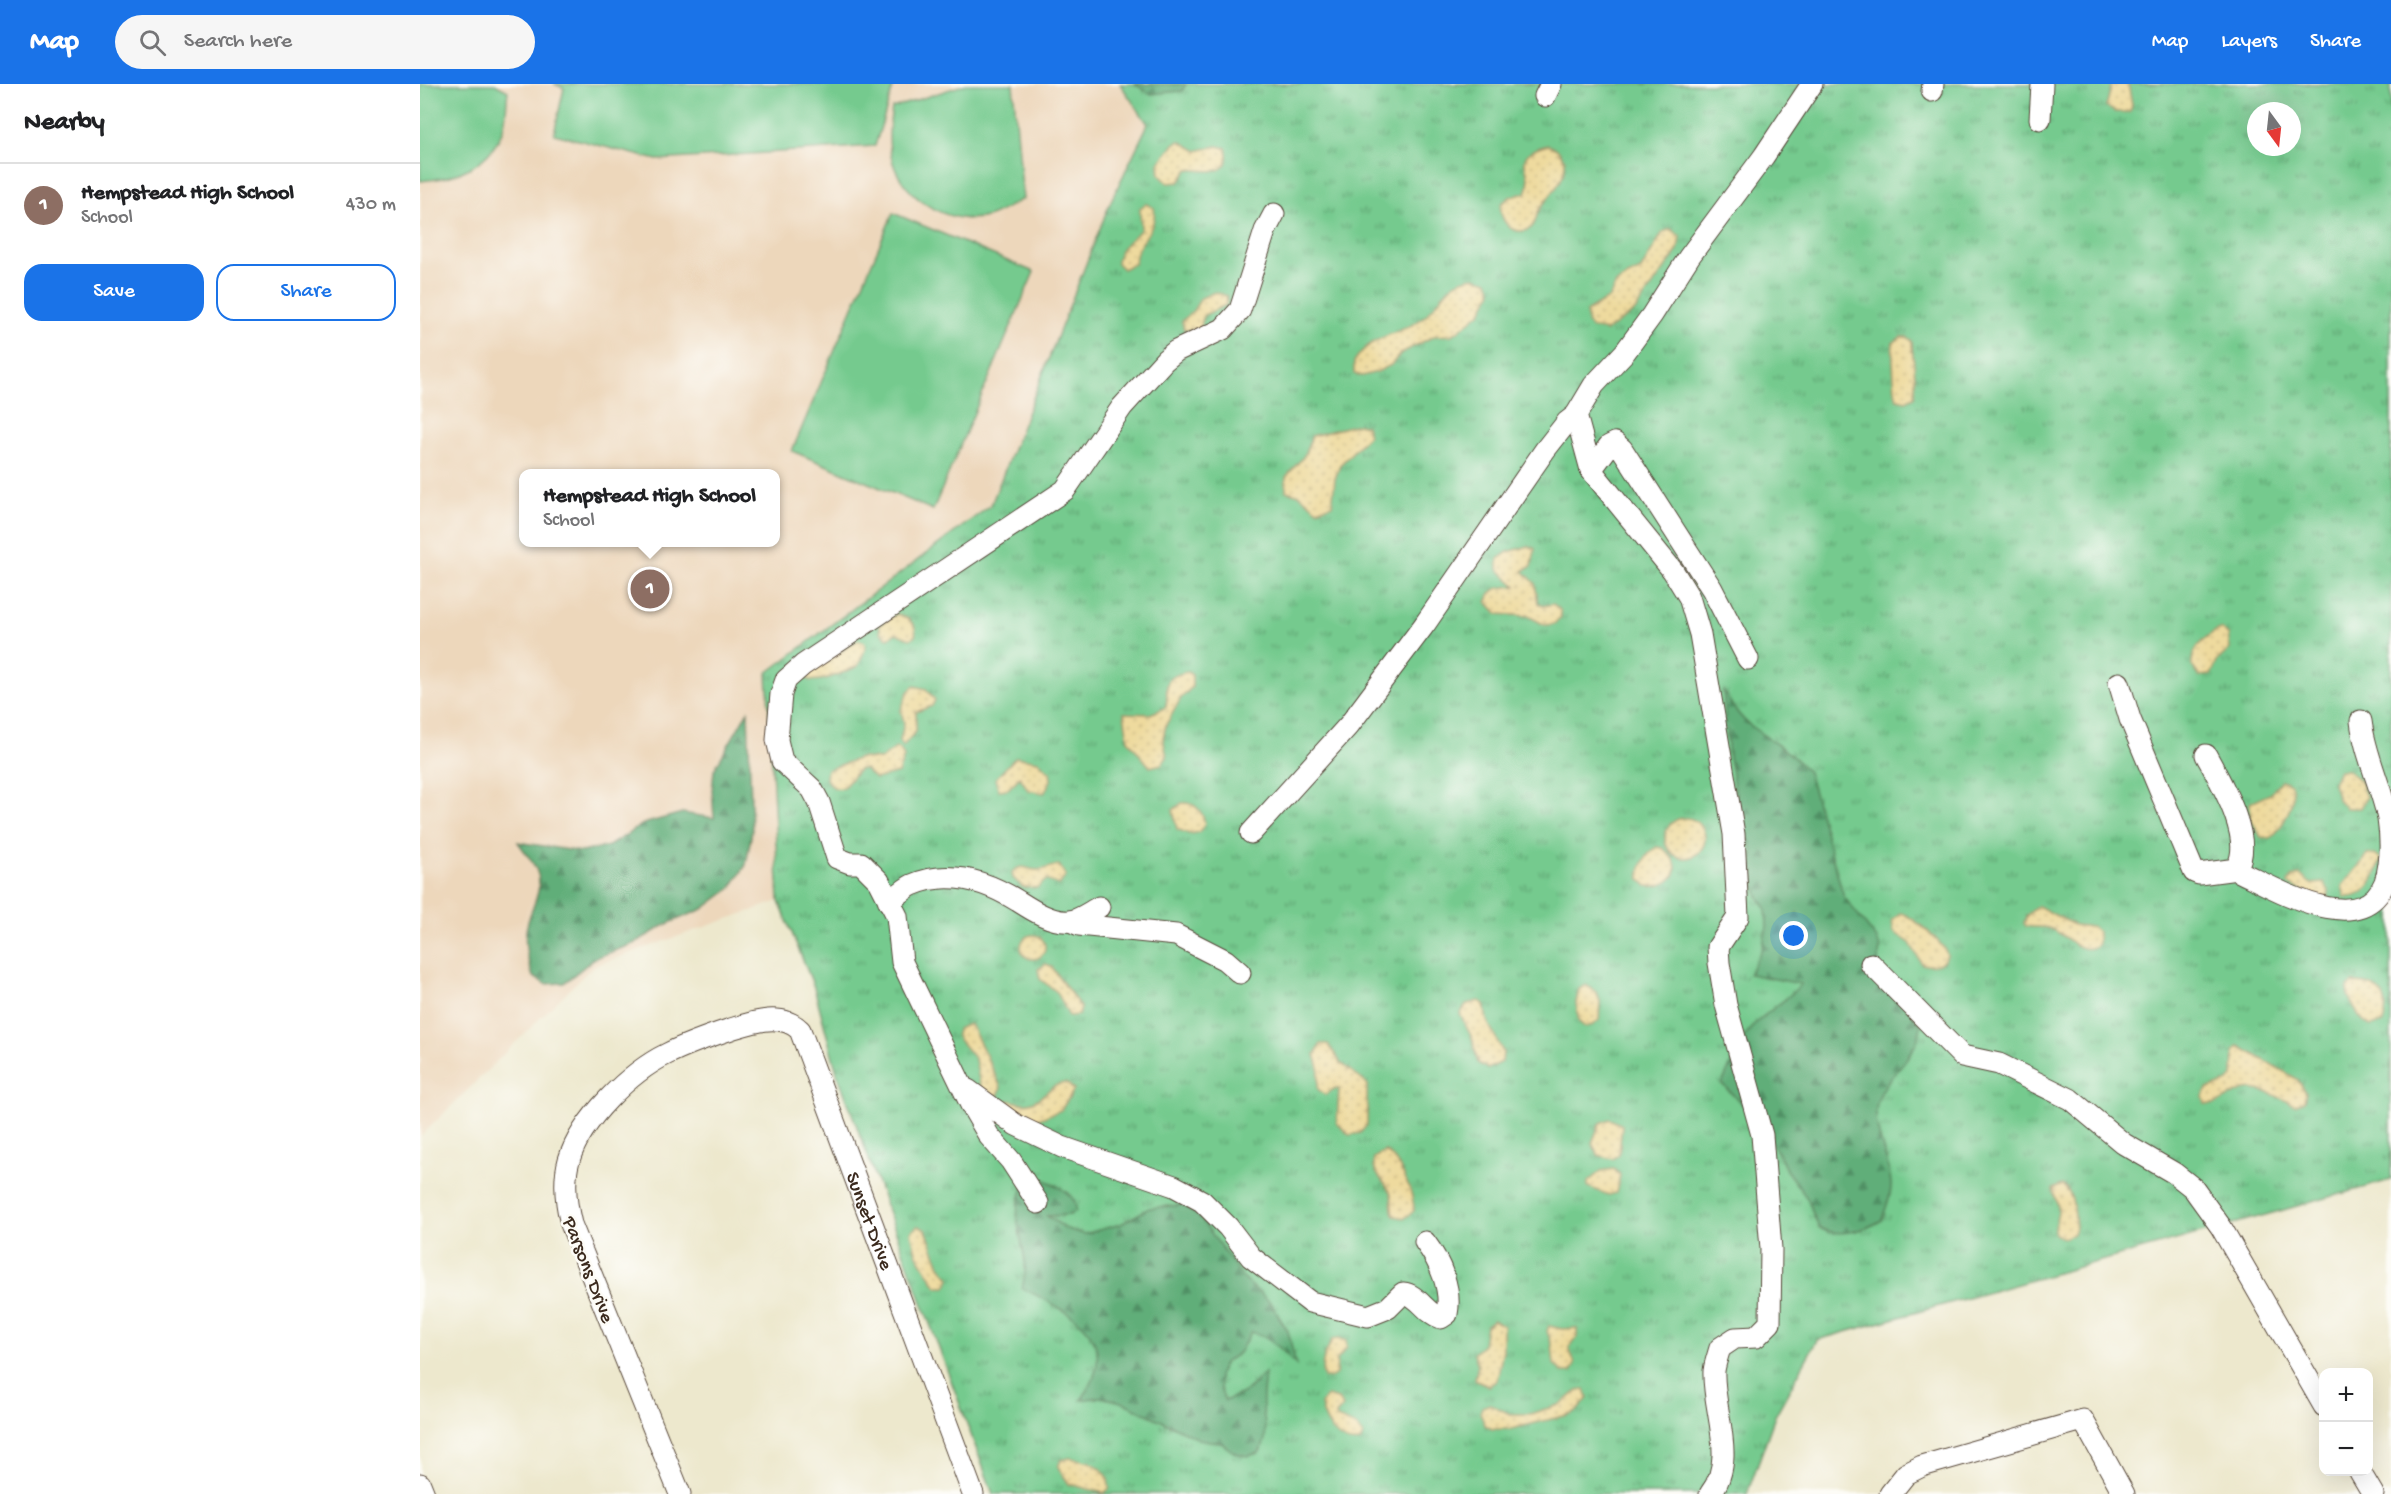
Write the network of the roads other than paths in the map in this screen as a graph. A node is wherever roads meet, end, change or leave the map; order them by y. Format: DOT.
graph roads {
  1 [pos="1812,84"];
  2 [pos="2042,84"];
  3 [pos="2040,119"];
  4 [pos="1274,214"];
  5 [pos="1576,415"];
  6 [pos="1591,470"];
  7 [pos="1646,482"];
  8 [pos="1620,505"];
  9 [pos="1748,660"];
  10 [pos="2119,683"];
  11 [pos="2361,721"];
  12 [pos="2206,755"];
  13 [pos="1251,832"];
  14 [pos="2237,869"];
  15 [pos="889,902"];
  16 [pos="1099,907"];
  17 [pos="1070,921"];
  18 [pos="1871,963"];
  19 [pos="1240,973"];
  20 [pos="716,1034"];
  21 [pos="963,1086"];
  22 [pos="1038,1203"];
  23 [pos="1425,1242"];
  24 [pos="2319,1398"];
  25 [pos="2362,1476"];
  26 [pos="420,1484"];
  27 [pos="424,1494"];
  28 [pos="680,1494"];
  29 [pos="973,1494"];
  30 [pos="1710,1494"];
  31 [pos="1890,1494"];
  32 [pos="2124,1494"];
  33 [pos="2373,1494"];
  1 -- 5 [label="street"];
  2 -- 3 [label="street"];
  4 -- 15 [label="street"];
  5 -- 6 [label="street"];
  5 -- 13 [label="street"];
  6 -- 7 [label="street"];
  6 -- 8 [label="street"];
  7 -- 8 [label="street"];
  7 -- 9 [label="street"];
  8 -- 30 [label="street"];
  10 -- 14 [label="street"];
  11 -- 14 [label="street"];
  12 -- 14 [label="street"];
  15 -- 17 [label="street"];
  15 -- 21 [label="street"];
  16 -- 17 [label="street"];
  17 -- 19 [label="street"];
  18 -- 24 [label="street"];
  20 -- 28 [label="street, Parsons Drive"];
  20 -- 29 [label="street, Sunset Drive"];
  21 -- 22 [label="street"];
  21 -- 23 [label="street"];
  25 -- 33 [label="street"];
  26 -- 27 [label="street"];
  31 -- 32 [label="street"];
}
